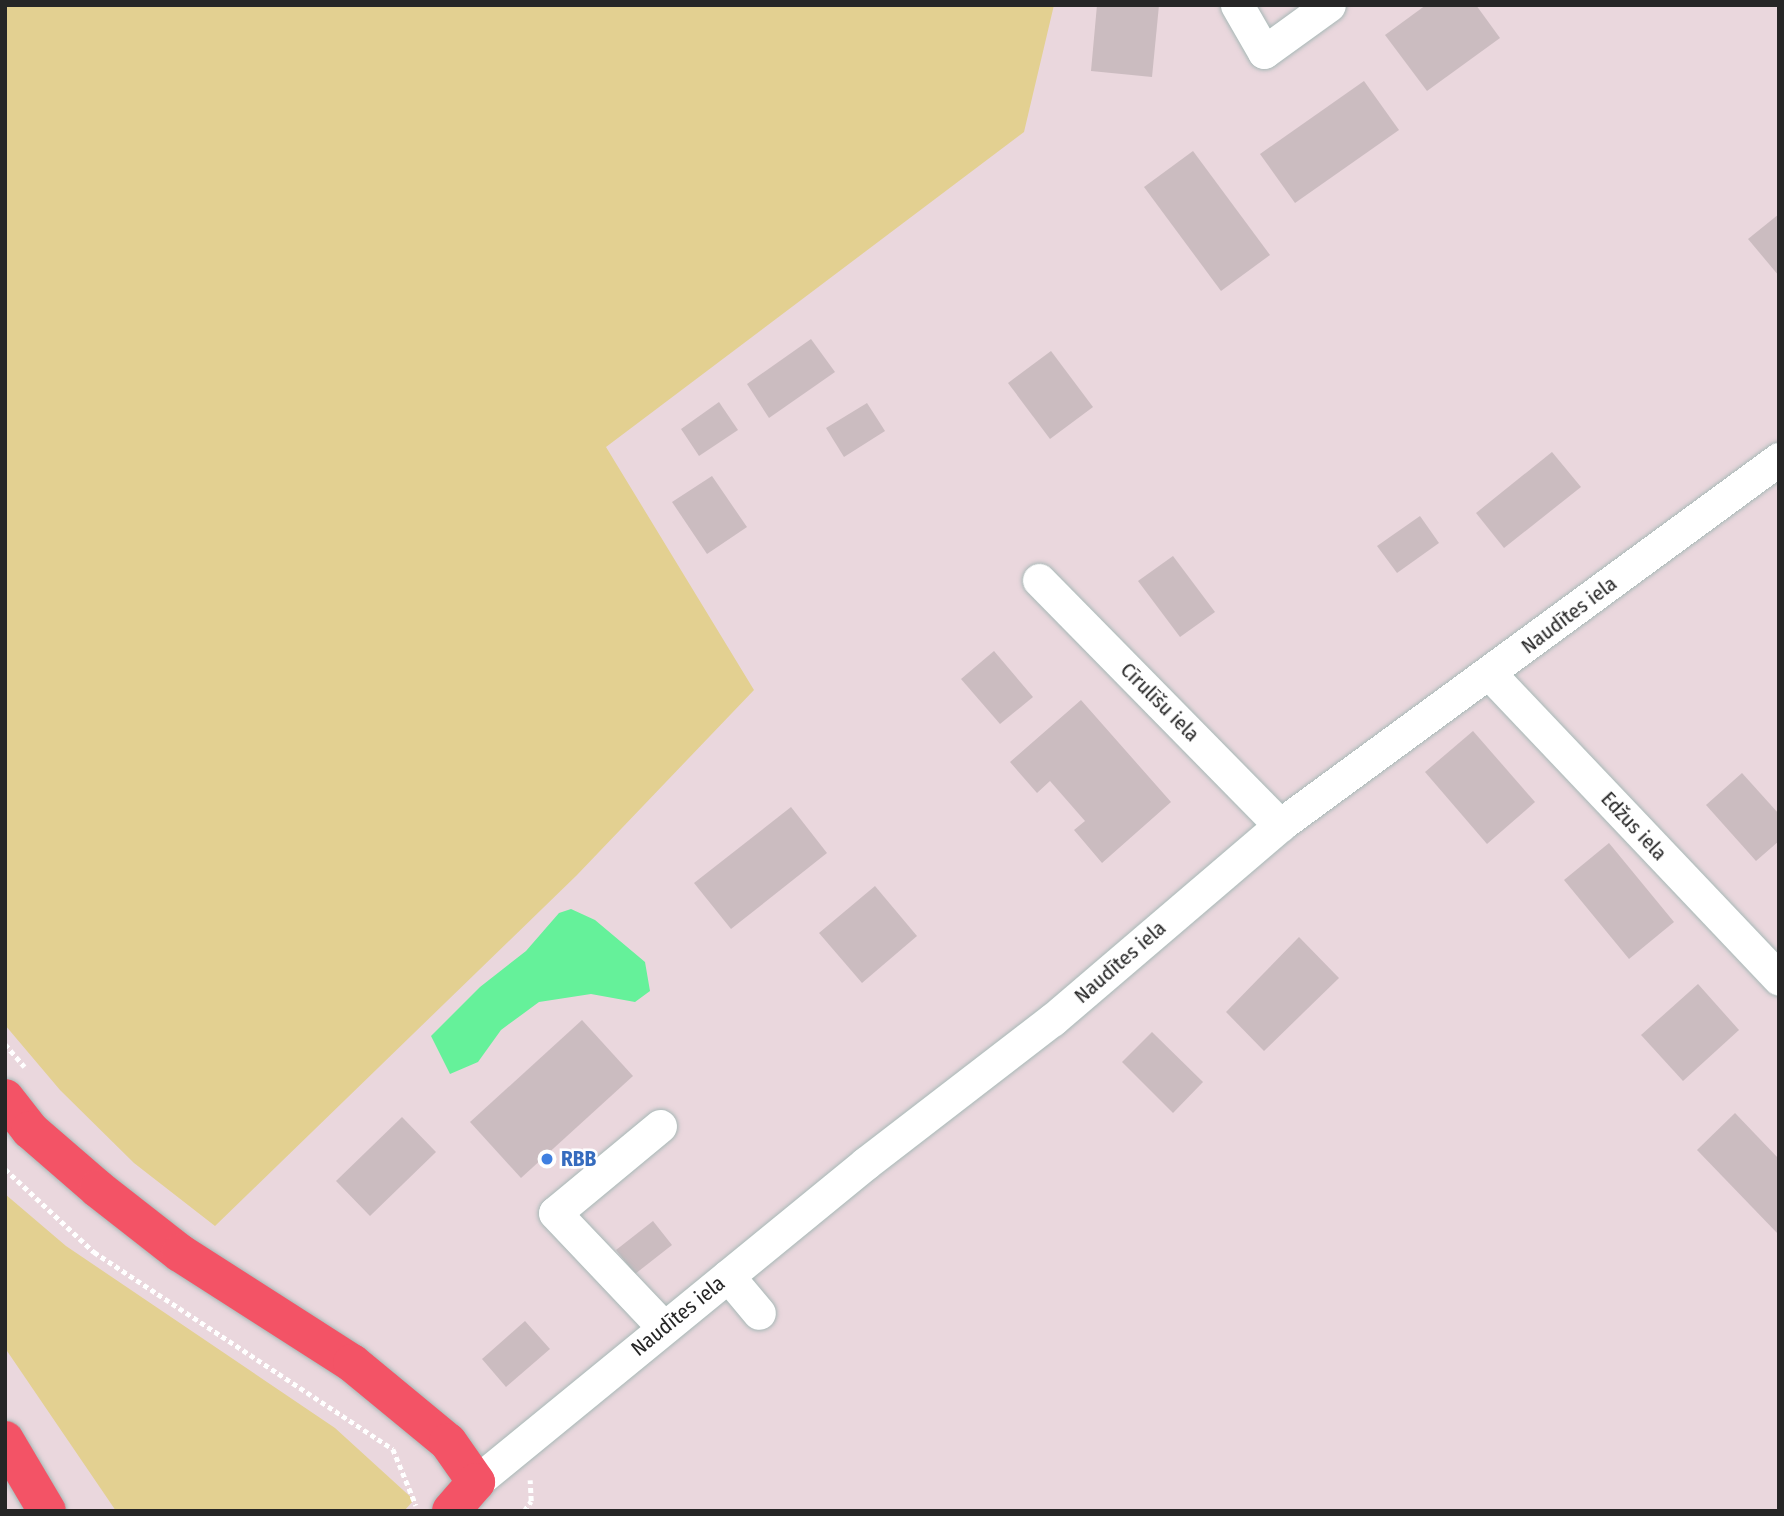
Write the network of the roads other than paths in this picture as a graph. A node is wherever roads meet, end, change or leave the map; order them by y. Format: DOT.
graph roads {
  1 [pos="1237,5"];
  2 [pos="1329,5"];
  3 [pos="1779,459"];
  4 [pos="1039,580"];
  5 [pos="1490,674"];
  6 [pos="1280,825"];
  7 [pos="1779,979"];
  8 [pos="5,1098"];
  9 [pos="660,1126"];
  10 [pos="728,1276"];
  11 [pos="759,1313"];
  12 [pos="664,1328"];
  13 [pos="5,1440"];
  14 [pos="476,1482"];
  15 [pos="47,1511"];
  16 [pos="451,1511"];
  1 -- 2 [label="street"];
  3 -- 5 [label="street, Naudītes iela"];
  4 -- 6 [label="street, Cīrulīšu iela"];
  5 -- 6 [label="street, Naudītes iela"];
  5 -- 7 [label="street, Edžus iela"];
  6 -- 10 [label="street, Naudītes iela"];
  8 -- 14 [label="main road"];
  9 -- 12 [label="street"];
  10 -- 11 [label="street"];
  10 -- 12 [label="street, Naudītes iela"];
  12 -- 14 [label="street, Naudītes iela"];
  13 -- 15 [label="main road"];
  14 -- 16 [label="main road"];
}
